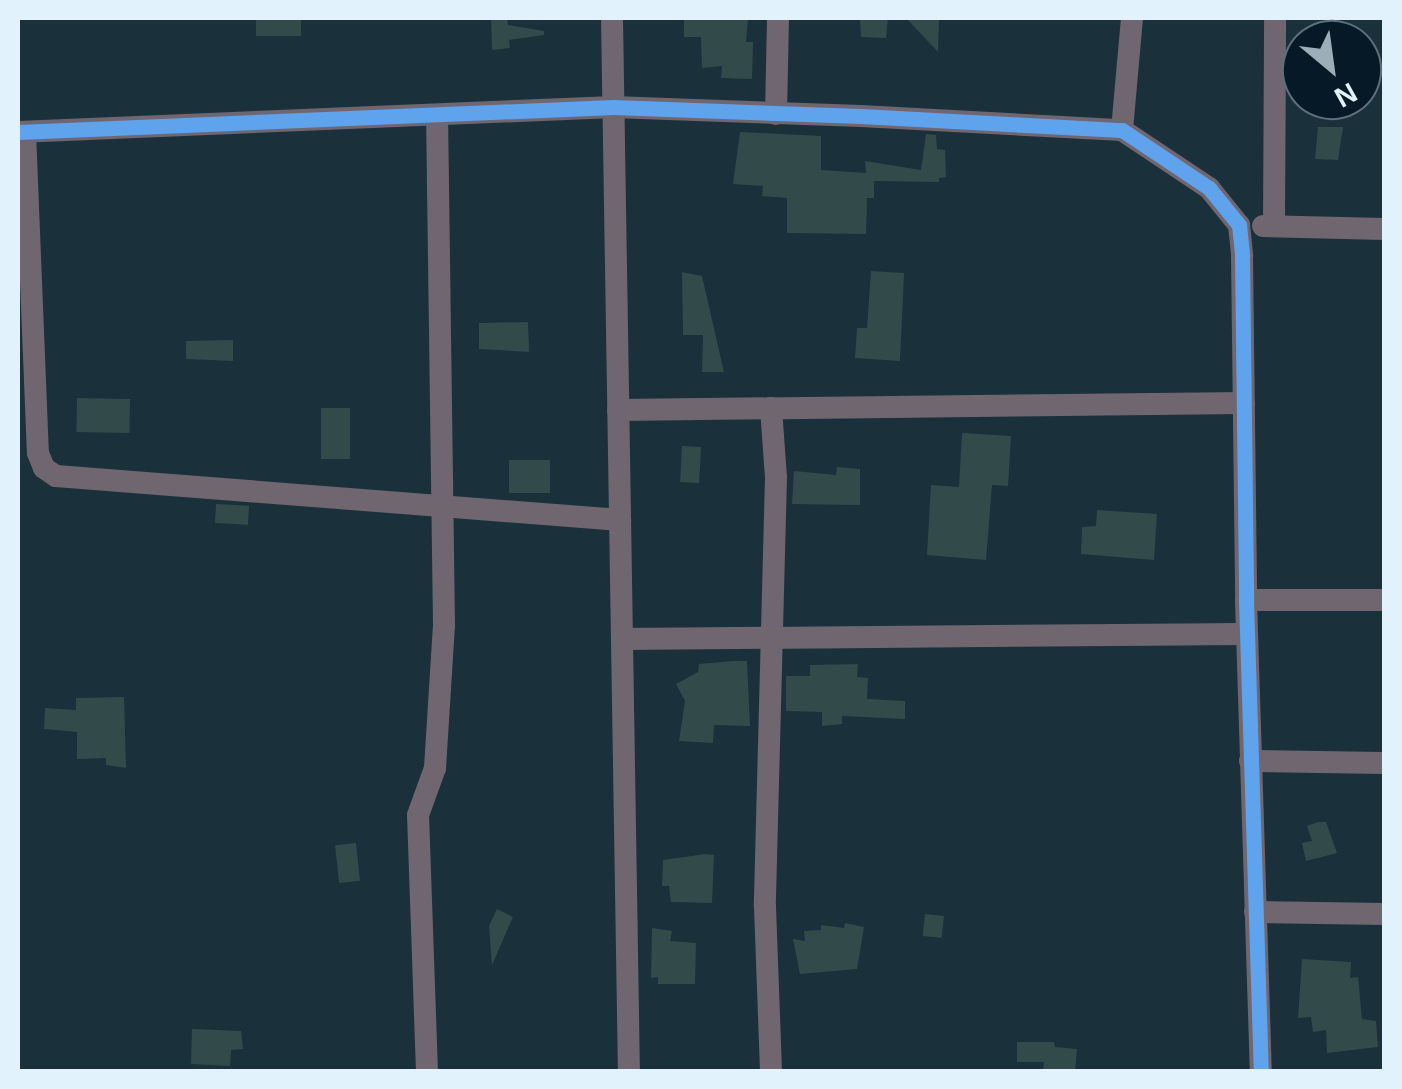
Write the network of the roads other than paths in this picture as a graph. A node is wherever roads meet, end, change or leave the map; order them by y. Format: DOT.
graph roads {
  1 [pos="612,18"];
  2 [pos="778,18"];
  3 [pos="1132,18"];
  4 [pos="1275,18"];
  5 [pos="613,107"];
  6 [pos="776,114"];
  7 [pos="437,115"];
  8 [pos="1122,130"];
  9 [pos="21,132"];
  10 [pos="1239,226"];
  11 [pos="1274,226"];
  12 [pos="1384,230"];
  13 [pos="1244,403"];
  14 [pos="771,408"];
  15 [pos="618,410"];
  16 [pos="442,505"];
  17 [pos="620,520"];
  18 [pos="1246,600"];
  19 [pos="1384,600"];
  20 [pos="1247,634"];
  21 [pos="773,638"];
  22 [pos="622,639"];
  23 [pos="1250,761"];
  24 [pos="1384,762"];
  25 [pos="1255,912"];
  26 [pos="1384,914"];
  27 [pos="427,1072"];
  28 [pos="630,1072"];
  29 [pos="771,1072"];
  30 [pos="1261,1072"];
  1 -- 5 [label="street"];
  2 -- 6 [label="street"];
  3 -- 8 [label="street"];
  4 -- 11 [label="street"];
  5 -- 6 [label="street"];
  5 -- 7 [label="street"];
  5 -- 15 [label="street"];
  6 -- 8 [label="street"];
  7 -- 9 [label="street"];
  7 -- 16 [label="street"];
  8 -- 10 [label="street"];
  9 -- 16 [label="street"];
  10 -- 11 [label="street"];
  10 -- 13 [label="street"];
  11 -- 12 [label="street"];
  13 -- 14 [label="street"];
  13 -- 18 [label="street"];
  14 -- 15 [label="street"];
  14 -- 21 [label="street"];
  15 -- 17 [label="street"];
  16 -- 17 [label="street"];
  16 -- 27 [label="street"];
  17 -- 22 [label="street"];
  18 -- 19 [label="street"];
  18 -- 20 [label="street"];
  20 -- 21 [label="street"];
  20 -- 23 [label="street"];
  21 -- 22 [label="street"];
  21 -- 29 [label="street"];
  22 -- 28 [label="street"];
  23 -- 24 [label="street"];
  23 -- 25 [label="street"];
  25 -- 26 [label="street"];
  25 -- 30 [label="street"];
}
